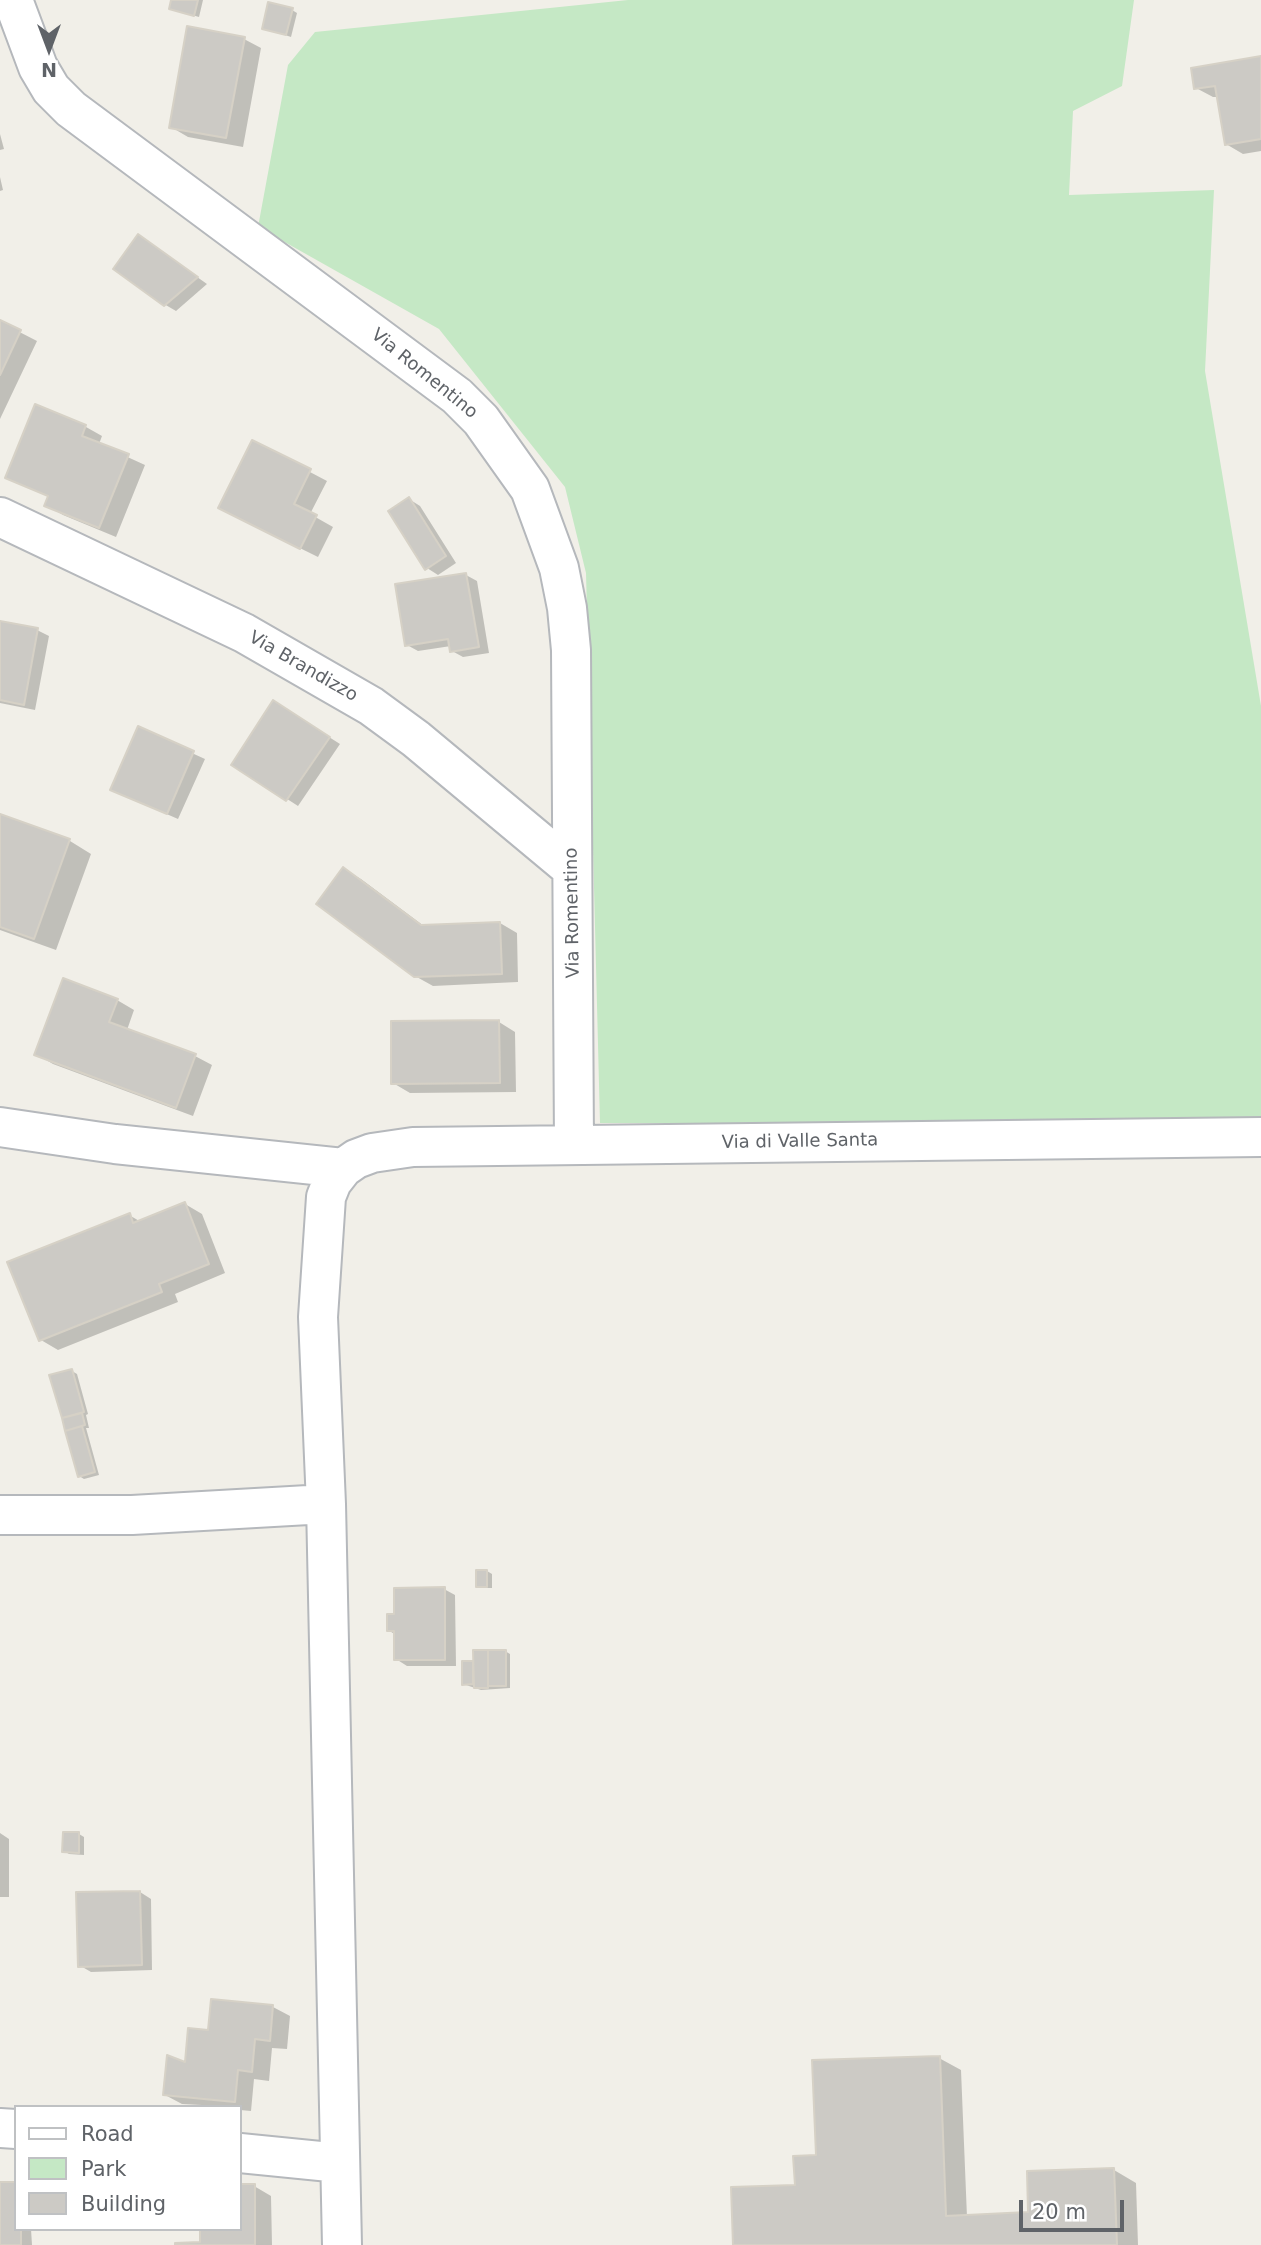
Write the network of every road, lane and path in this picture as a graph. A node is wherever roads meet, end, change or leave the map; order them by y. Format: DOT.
graph roads {
  1 [pos="13,0"];
  2 [pos="0,517"];
  3 [pos="572,869"];
  4 [pos="0,1127"];
  5 [pos="1261,1137"];
  6 [pos="574,1145"];
  7 [pos="343,1168"];
  8 [pos="327,1504"];
  9 [pos="0,1515"];
  10 [pos="242,2153"];
  11 [pos="340,2163"];
  12 [pos="342,2245"];
  1 -- 3 [label="street, Via Romentino"];
  2 -- 3 [label="street, Via Brandizzo"];
  3 -- 6 [label="street, Via Romentino"];
  4 -- 7 [label="street"];
  5 -- 6 [label="street, Via di Valle Santa"];
  6 -- 7 [label="street, Via di Valle Santa"];
  7 -- 8 [label="street"];
  8 -- 9 [label="street"];
  8 -- 11 [label="street"];
  10 -- 11 [label="street"];
  11 -- 12 [label="street"];
}
